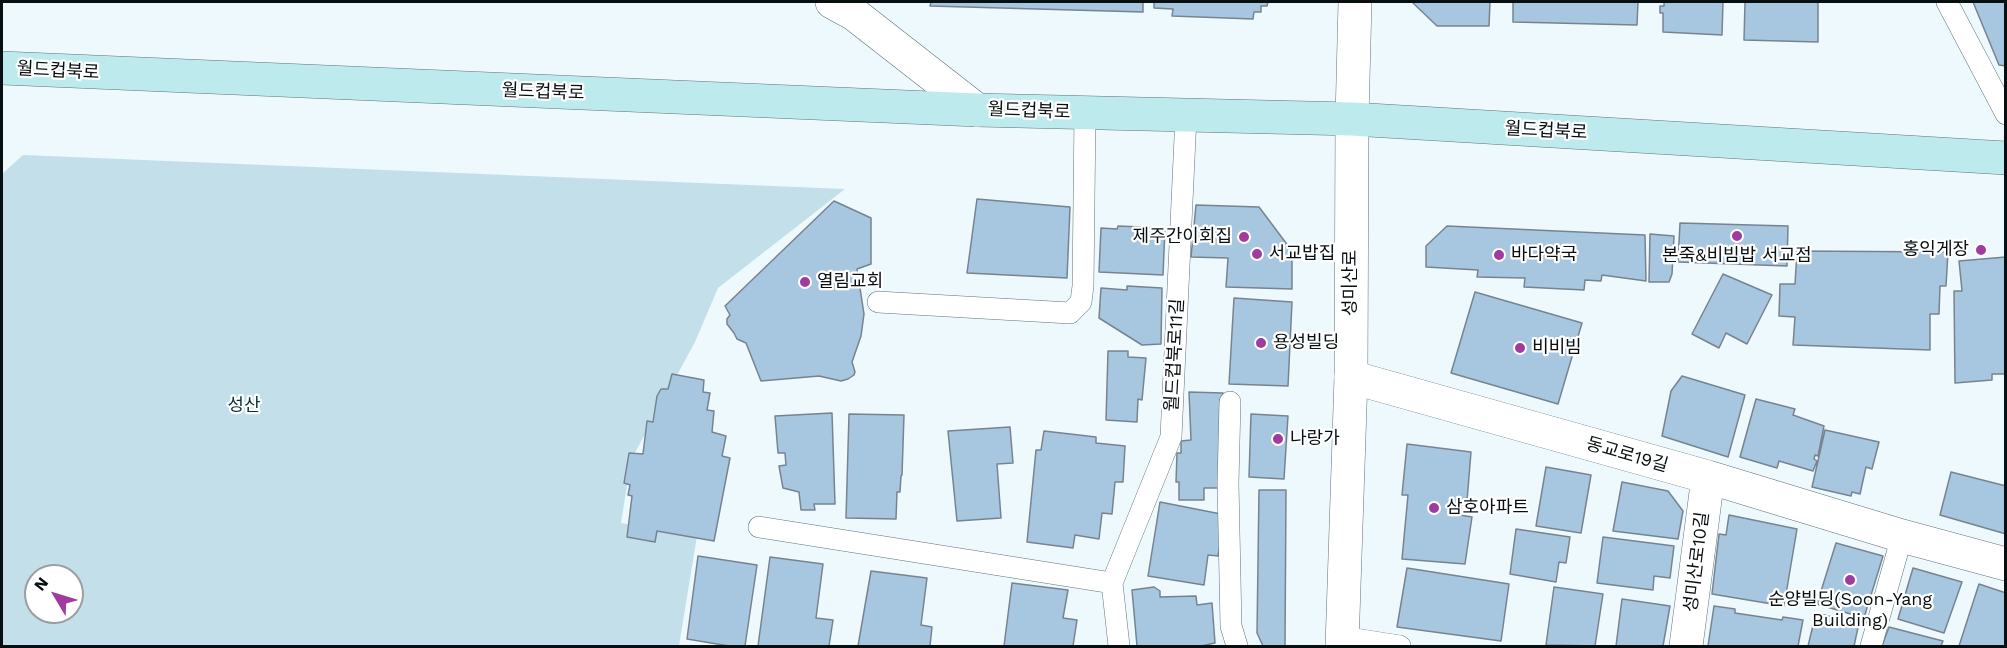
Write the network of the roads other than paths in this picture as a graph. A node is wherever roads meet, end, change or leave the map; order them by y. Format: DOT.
graph roads {
  1 [pos="1355,2"];
  2 [pos="1947,2"];
  3 [pos="849,6"];
  4 [pos="2,68"];
  5 [pos="977,110"];
  6 [pos="1085,113"];
  7 [pos="2006,114"];
  8 [pos="1186,116"];
  9 [pos="1352,119"];
  10 [pos="2006,158"];
  11 [pos="878,302"];
  12 [pos="1351,377"];
  13 [pos="1230,402"];
  14 [pos="1708,477"];
  15 [pos="759,527"];
  16 [pos="1902,536"];
  17 [pos="2006,564"];
  18 [pos="1112,583"];
  19 [pos="1342,642"];
  20 [pos="1119,646"];
  21 [pos="1237,646"];
  22 [pos="1400,646"];
  23 [pos="1686,646"];
  24 [pos="1871,646"];
  1 -- 9 [label="street, 성미산로"];
  2 -- 7 [label="lane"];
  3 -- 5 [label="street"];
  4 -- 5 [label="main road, 월드컵북로"];
  5 -- 6 [label="main road, 월드컵북로"];
  6 -- 8 [label="main road, 월드컵북로"];
  6 -- 11 [label="lane, 월드컵북로"];
  8 -- 9 [label="main road, 월드컵북로"];
  8 -- 18 [label="lane, 월드컵북로11길"];
  9 -- 10 [label="main road, 월드컵북로"];
  9 -- 12 [label="street, 성미산로"];
  12 -- 14 [label="street, 동교로19길"];
  12 -- 19 [label="street, 성미산로"];
  13 -- 21 [label="lane"];
  14 -- 16 [label="street, 동교로19길"];
  14 -- 23 [label="street, 성미산로10길"];
  15 -- 18 [label="lane"];
  16 -- 17 [label="street, 동교로19길"];
  16 -- 24 [label="lane"];
  18 -- 20 [label="lane, 월드컵북로11길"];
  19 -- 22 [label="lane, 성미산로"];
}
